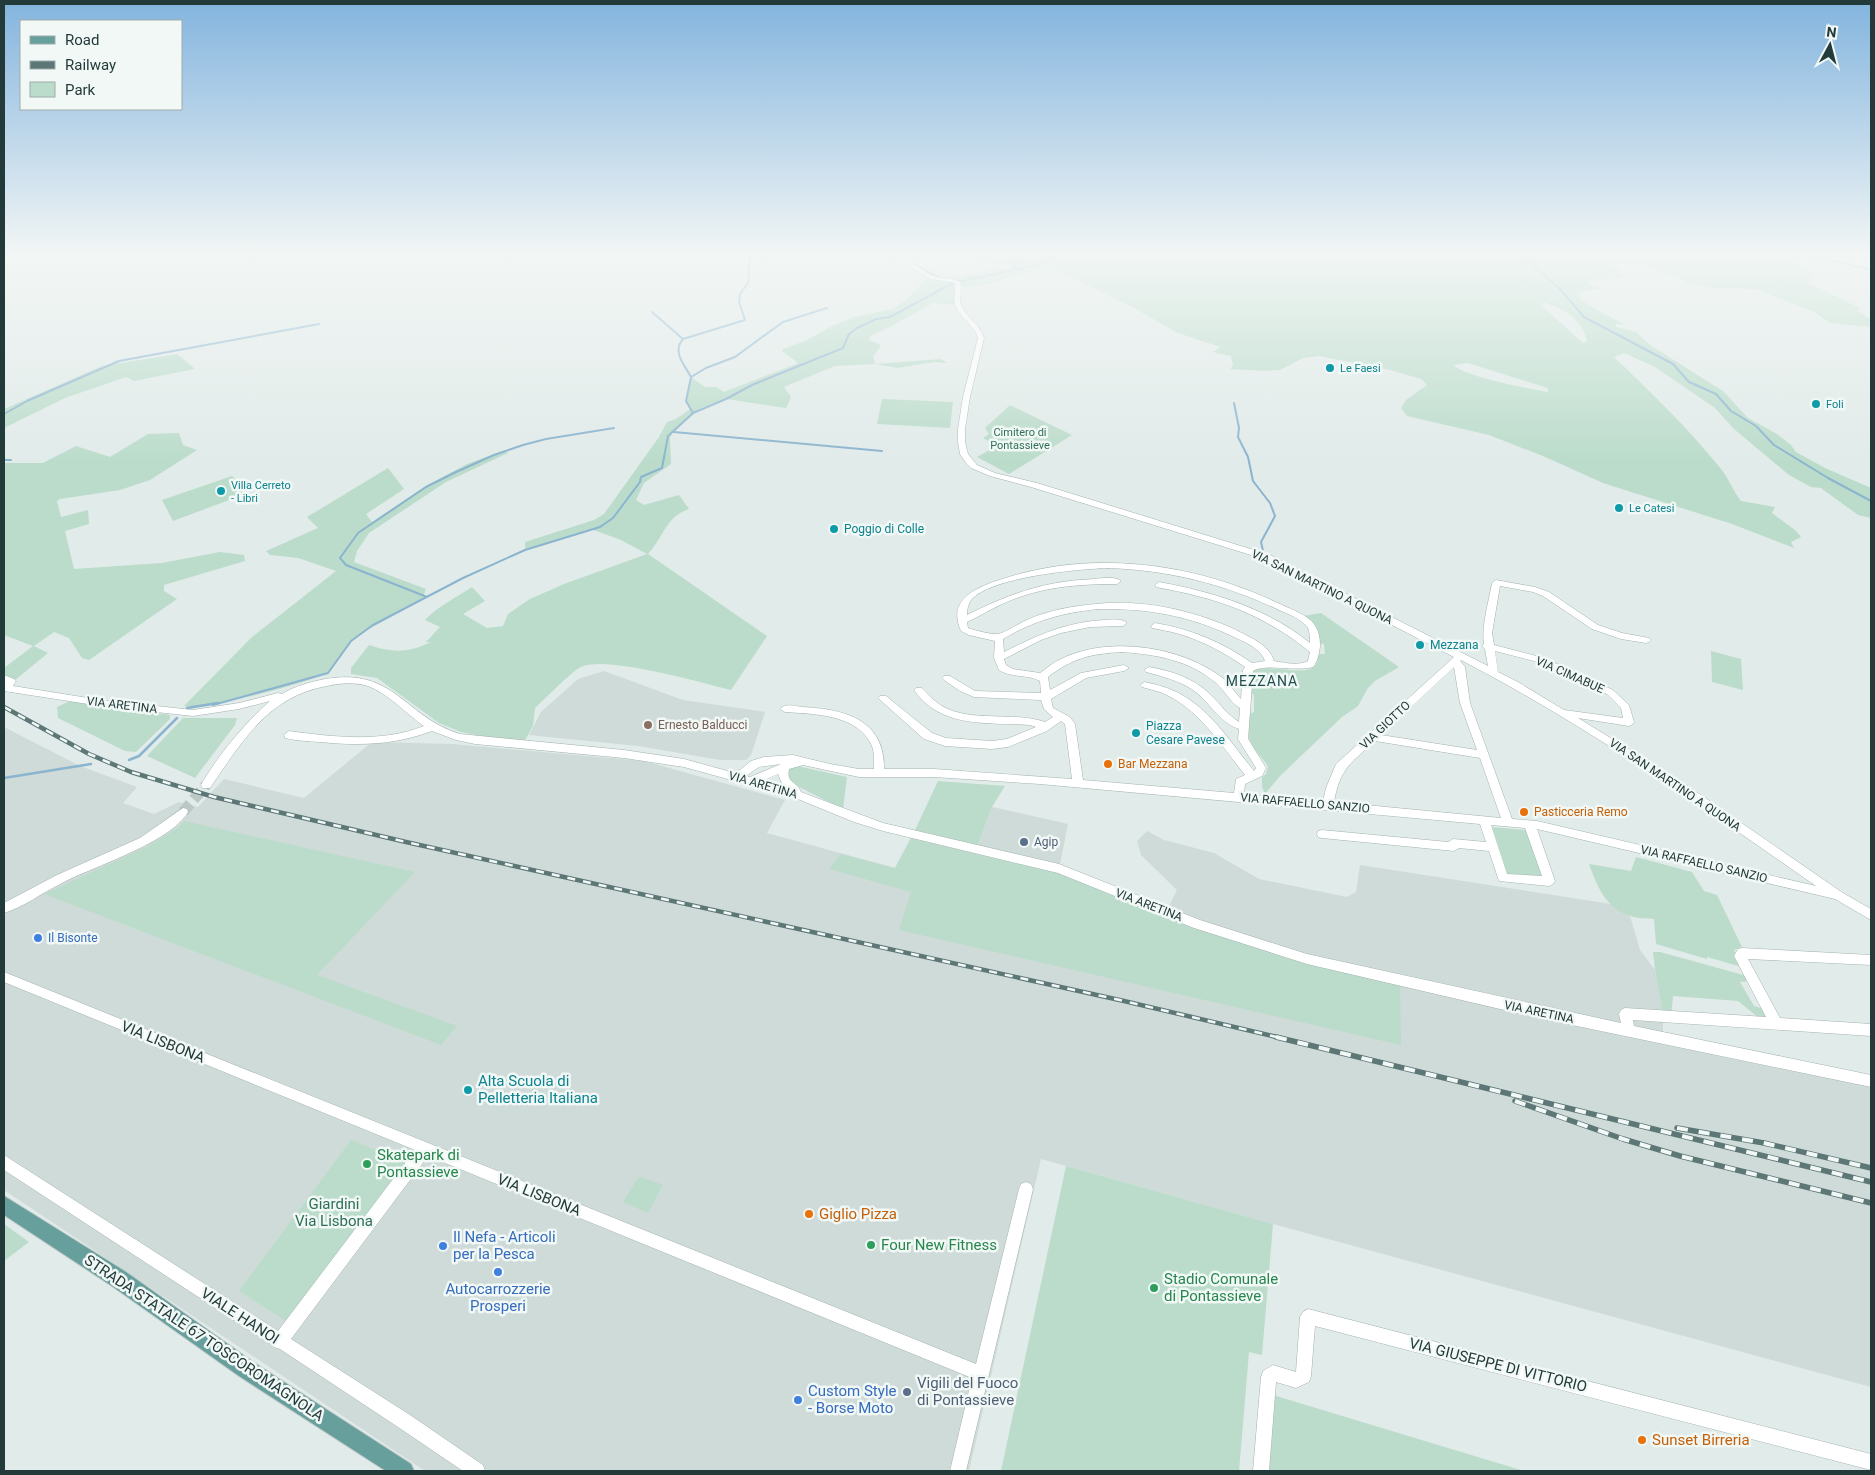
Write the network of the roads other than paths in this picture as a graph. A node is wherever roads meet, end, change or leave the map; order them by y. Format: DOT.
graph roads {
  1 [pos="974,324"];
  2 [pos="1117,581"];
  3 [pos="1160,585"];
  4 [pos="963,617"];
  5 [pos="1123,623"];
  6 [pos="1155,626"];
  7 [pos="998,638"];
  8 [pos="1646,640"];
  9 [pos="1487,646"];
  10 [pos="1314,650"];
  11 [pos="1000,658"];
  12 [pos="1460,661"];
  13 [pos="1270,665"];
  14 [pos="1251,667"];
  15 [pos="1124,668"];
  16 [pos="1149,670"];
  17 [pos="1494,673"];
  18 [pos="1042,677"];
  19 [pos="947,678"];
  20 [pos="5,683"];
  21 [pos="1146,685"];
  22 [pos="918,690"];
  23 [pos="291,692"];
  24 [pos="1046,697"];
  25 [pos="883,698"];
  26 [pos="255,702"];
  27 [pos="238,706"];
  28 [pos="268,706"];
  29 [pos="1245,706"];
  30 [pos="785,709"];
  31 [pos="1563,712"];
  32 [pos="1061,716"];
  33 [pos="257,717"];
  34 [pos="1046,726"];
  35 [pos="431,727"];
  36 [pos="1244,727"];
  37 [pos="289,735"];
  38 [pos="1374,737"];
  39 [pos="1484,755"];
  40 [pos="805,762"];
  41 [pos="785,766"];
  42 [pos="879,773"];
  43 [pos="749,776"];
  44 [pos="1252,776"];
  45 [pos="1078,784"];
  46 [pos="206,785"];
  47 [pos="803,796"];
  48 [pos="1239,797"];
  49 [pos="1328,805"];
  50 [pos="183,812"];
  51 [pos="1484,820"];
  52 [pos="1508,822"];
  53 [pos="1529,824"];
  54 [pos="1322,834"];
  55 [pos="1492,847"];
  56 [pos="1839,896"];
  57 [pos="6,907"];
  58 [pos="1871,915"];
  59 [pos="1871,960"];
  60 [pos="4,976"];
  61 [pos="1776,1024"];
  62 [pos="1629,1030"];
  63 [pos="1871,1030"];
  64 [pos="1871,1080"];
  65 [pos="425,1148"];
  66 [pos="4,1162"];
  67 [pos="1026,1189"];
  68 [pos="4,1205"];
  69 [pos="279,1342"];
  70 [pos="981,1374"];
  71 [pos="1871,1462"];
  72 [pos="404,1471"];
  73 [pos="477,1471"];
  74 [pos="958,1471"];
  75 [pos="1261,1471"];
  1 -- 12 [label="street, VIA SAN MARTINO A QUONA"];
  2 -- 4 [label="street"];
  3 -- 10 [label="street"];
  4 -- 7 [label="street"];
  4 -- 10 [label="street"];
  5 -- 11 [label="street"];
  6 -- 14 [label="street"];
  7 -- 11 [label="street"];
  7 -- 13 [label="street"];
  8 -- 9 [label="street"];
  9 -- 17 [label="street"];
  9 -- 31 [label="street, VIA CIMABUE"];
  10 -- 13 [label="street"];
  11 -- 18 [label="street"];
  12 -- 17 [label="street, VIA SAN MARTINO A QUONA"];
  12 -- 38 [label="street, VIA GIOTTO"];
  12 -- 39 [label="street"];
  13 -- 14 [label="street"];
  14 -- 29 [label="street"];
  15 -- 24 [label="street"];
  16 -- 36 [label="street"];
  17 -- 31 [label="street, VIA SAN MARTINO A QUONA"];
  18 -- 24 [label="street"];
  18 -- 29 [label="street"];
  19 -- 24 [label="street"];
  20 -- 27 [label="street, VIA ARETINA"];
  21 -- 44 [label="street"];
  22 -- 34 [label="street"];
  23 -- 26 [label="street, VIA ARETINA"];
  23 -- 28 [label="street, VIA ARETINA"];
  23 -- 35 [label="street, VIA ARETINA"];
  24 -- 32 [label="street"];
  25 -- 34 [label="street"];
  26 -- 27 [label="street, VIA ARETINA"];
  26 -- 28 [label="street"];
  27 -- 33 [label="street"];
  28 -- 33 [label="street, VIA ARETINA"];
  29 -- 36 [label="street"];
  30 -- 42 [label="street"];
  31 -- 56 [label="street, VIA SAN MARTINO A QUONA"];
  32 -- 34 [label="street"];
  32 -- 45 [label="street"];
  33 -- 46 [label="street, VIA ARETINA"];
  35 -- 37 [label="street"];
  35 -- 43 [label="street, VIA ARETINA"];
  36 -- 44 [label="street"];
  38 -- 39 [label="street"];
  38 -- 49 [label="street, VIA GIOTTO"];
  39 -- 52 [label="street"];
  40 -- 41 [label="street"];
  40 -- 42 [label="street, VIA RAFFAELLO SANZIO"];
  40 -- 43 [label="street, VIA RAFFAELLO SANZIO"];
  41 -- 43 [label="street"];
  41 -- 47 [label="street"];
  42 -- 45 [label="street, VIA RAFFAELLO SANZIO"];
  43 -- 47 [label="street, VIA ARETINA"];
  44 -- 48 [label="street"];
  45 -- 48 [label="street, VIA RAFFAELLO SANZIO"];
  47 -- 62 [label="street, VIA ARETINA"];
  48 -- 49 [label="street, VIA RAFFAELLO SANZIO"];
  49 -- 51 [label="street, VIA RAFFAELLO SANZIO"];
  50 -- 57 [label="street"];
  51 -- 52 [label="street, VIA RAFFAELLO SANZIO"];
  51 -- 55 [label="street"];
  52 -- 53 [label="street, VIA RAFFAELLO SANZIO"];
  53 -- 55 [label="street"];
  53 -- 56 [label="street, VIA RAFFAELLO SANZIO"];
  54 -- 55 [label="street"];
  56 -- 58 [label="street, VIA SAN MARTINO A QUONA"];
  59 -- 61 [label="street"];
  60 -- 65 [label="street, VIA LISBONA"];
  61 -- 62 [label="street"];
  61 -- 63 [label="street"];
  62 -- 64 [label="street, VIA ARETINA"];
  65 -- 69 [label="street"];
  65 -- 70 [label="street, VIA LISBONA"];
  66 -- 69 [label="street, VIALE HANOI"];
  67 -- 70 [label="street"];
  68 -- 72 [label="main road, STRADA STATALE 67 TOSCOROMAGNOLA"];
  69 -- 73 [label="street, VIALE HANOI"];
  70 -- 74 [label="street"];
  71 -- 75 [label="street, VIA GIUSEPPE DI VITTORIO"];
}
